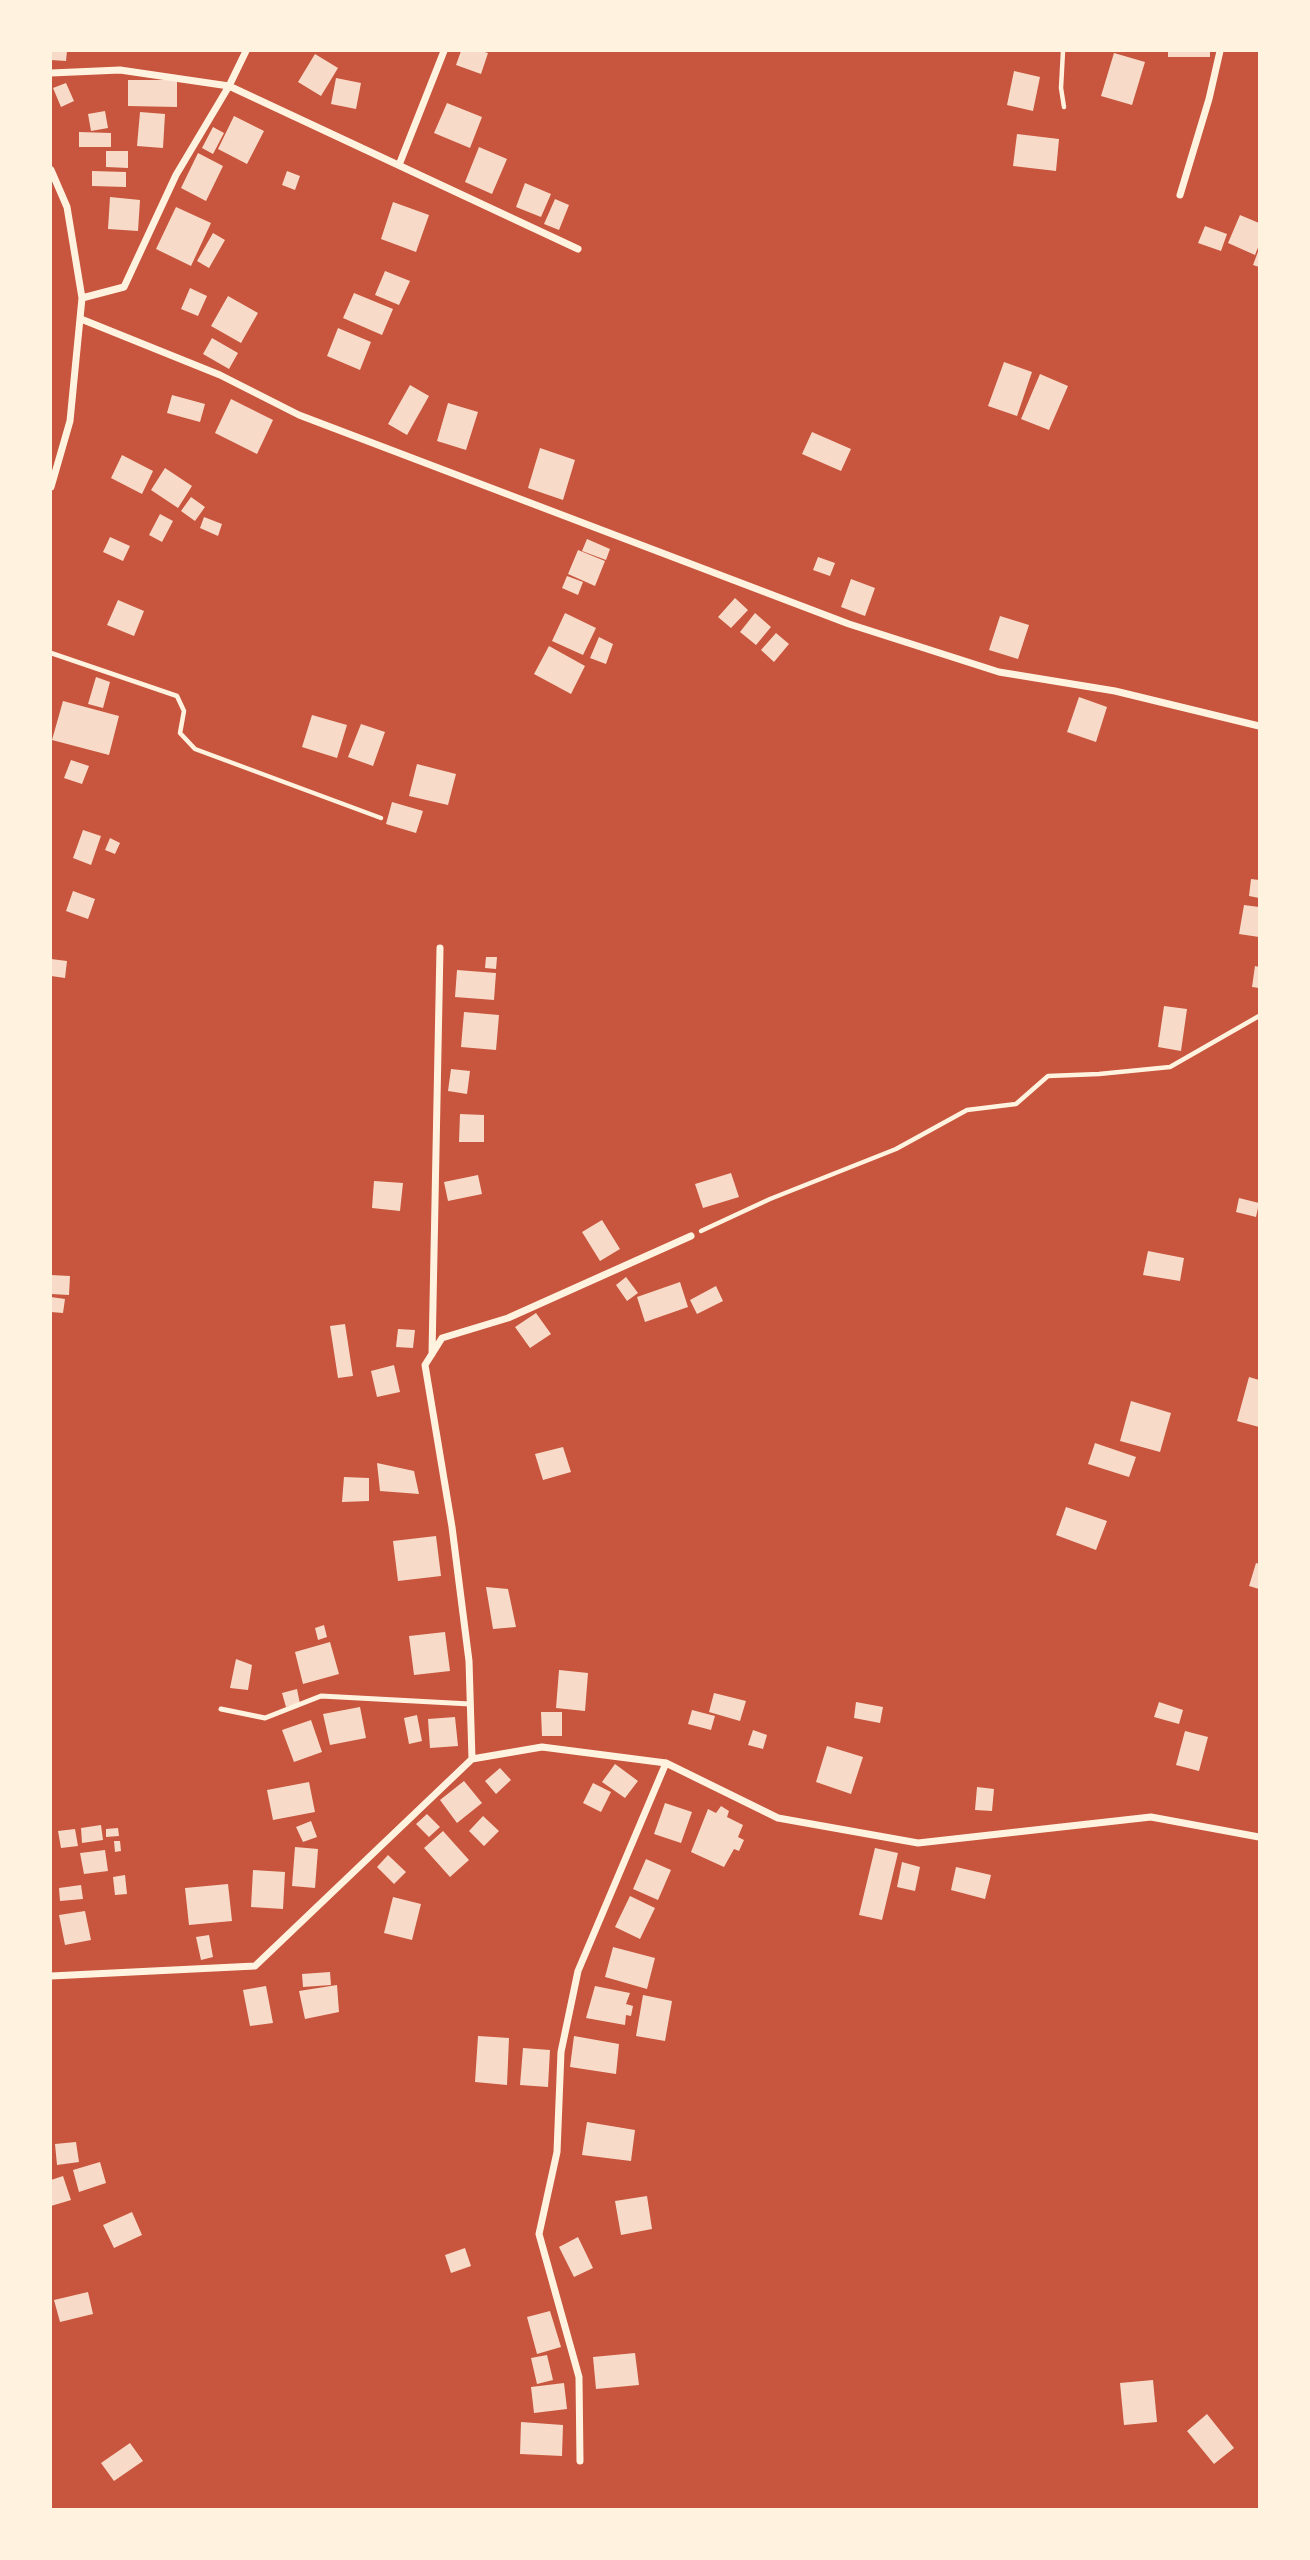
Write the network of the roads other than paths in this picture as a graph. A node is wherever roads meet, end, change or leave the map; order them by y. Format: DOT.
graph roads {
  1 [pos="246,51"];
  2 [pos="444,51"];
  3 [pos="1220,51"];
  4 [pos="51,73"];
  5 [pos="229,86"];
  6 [pos="399,165"];
  7 [pos="51,170"];
  8 [pos="1180,195"];
  9 [pos="578,248"];
  10 [pos="82,298"];
  11 [pos="81,319"];
  12 [pos="51,487"];
  13 [pos="1259,726"];
  14 [pos="440,948"];
  15 [pos="691,1236"];
  16 [pos="432,1355"];
  17 [pos="470,1704"];
  18 [pos="221,1709"];
  19 [pos="472,1759"];
  20 [pos="666,1763"];
  21 [pos="1259,1837"];
  22 [pos="51,1976"];
  23 [pos="580,2461"];
  1 -- 5 [label="street"];
  2 -- 6 [label="street"];
  3 -- 8 [label="street"];
  4 -- 5 [label="street"];
  5 -- 6 [label="street"];
  5 -- 10 [label="street"];
  6 -- 9 [label="street"];
  7 -- 10 [label="street"];
  10 -- 11 [label="street"];
  11 -- 12 [label="street"];
  11 -- 13 [label="street"];
  14 -- 16 [label="street"];
  15 -- 16 [label="street"];
  16 -- 17 [label="street"];
  17 -- 18 [label="lane"];
  17 -- 19 [label="street"];
  19 -- 20 [label="street"];
  19 -- 22 [label="street"];
  20 -- 21 [label="street"];
  20 -- 23 [label="street"];
}
